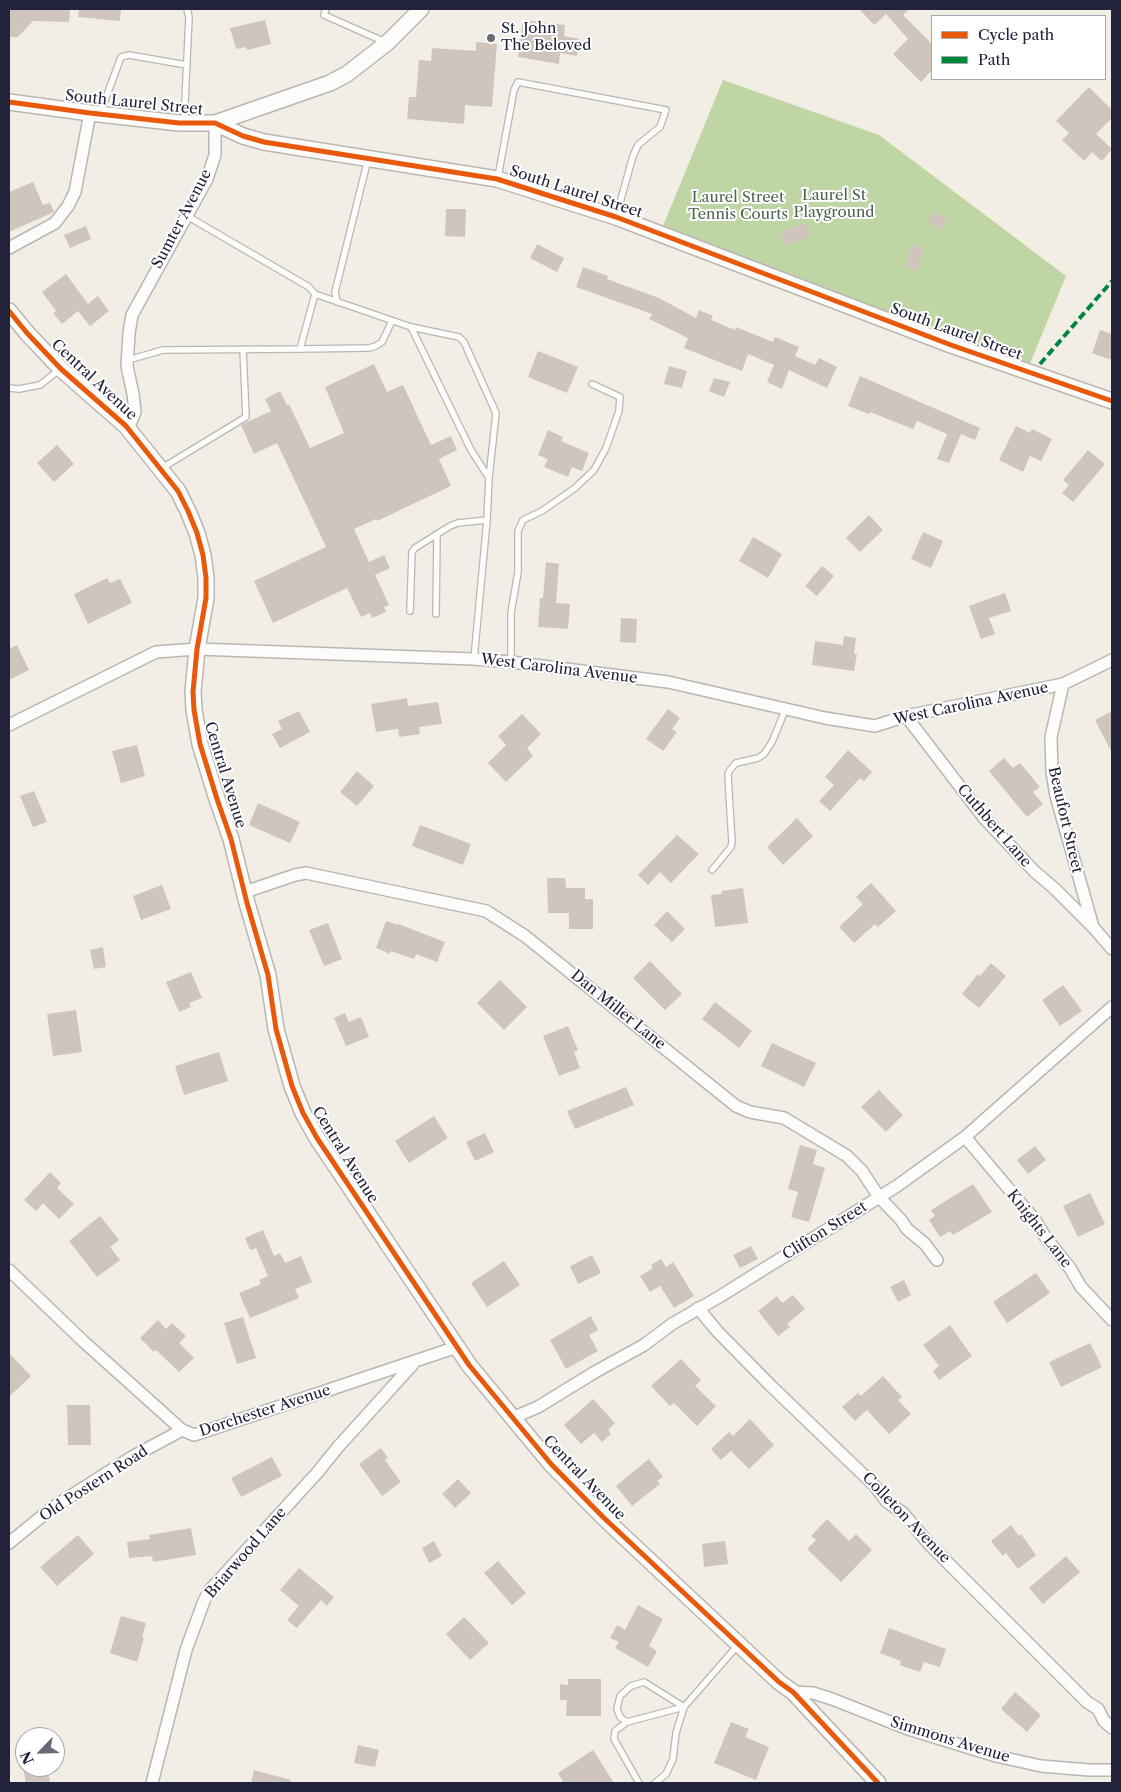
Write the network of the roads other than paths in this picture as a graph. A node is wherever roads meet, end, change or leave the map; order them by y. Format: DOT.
graph roads {
  1 [pos="187,9"];
  2 [pos="326,9"];
  3 [pos="419,9"];
  4 [pos="387,43"];
  5 [pos="187,64"];
  6 [pos="9,102"];
  7 [pos="95,114"];
  8 [pos="184,123"];
  9 [pos="215,124"];
  10 [pos="368,159"];
  11 [pos="497,179"];
  12 [pos="187,216"];
  13 [pos="616,217"];
  14 [pos="9,248"];
  15 [pos="315,294"];
  16 [pos="338,302"];
  17 [pos="9,311"];
  18 [pos="392,321"];
  19 [pos="411,327"];
  20 [pos="243,349"];
  21 [pos="300,349"];
  22 [pos="127,360"];
  23 [pos="61,368"];
  24 [pos="592,384"];
  25 [pos="9,388"];
  26 [pos="1112,400"];
  27 [pos="126,426"];
  28 [pos="160,469"];
  29 [pos="489,478"];
  30 [pos="487,520"];
  31 [pos="437,534"];
  32 [pos="410,611"];
  33 [pos="436,614"];
  34 [pos="197,649"];
  35 [pos="474,659"];
  36 [pos="1112,660"];
  37 [pos="511,662"];
  38 [pos="1063,684"];
  39 [pos="786,708"];
  40 [pos="906,716"];
  41 [pos="9,725"];
  42 [pos="712,870"];
  43 [pos="245,892"];
  44 [pos="1093,927"];
  45 [pos="1112,949"];
  46 [pos="1112,1007"];
  47 [pos="965,1137"];
  48 [pos="879,1198"];
  49 [pos="937,1260"];
  50 [pos="9,1270"];
  51 [pos="698,1308"];
  52 [pos="1112,1320"];
  53 [pos="457,1348"];
  54 [pos="414,1363"];
  55 [pos="512,1418"];
  56 [pos="182,1430"];
  57 [pos="9,1543"];
  58 [pos="739,1643"];
  59 [pos="793,1692"];
  60 [pos="684,1707"];
  61 [pos="627,1722"];
  62 [pos="1112,1728"];
  63 [pos="1112,1770"];
  64 [pos="152,1783"];
  65 [pos="639,1783"];
  66 [pos="656,1783"];
  67 [pos="878,1783"];
  1 -- 5 [label="lane"];
  2 -- 4 [label="lane"];
  3 -- 4 [label="street"];
  4 -- 9 [label="street"];
  5 -- 7 [label="lane"];
  5 -- 8 [label="lane"];
  6 -- 7 [label="street, South Laurel Street"];
  7 -- 8 [label="street, South Laurel Street"];
  7 -- 14 [label="street"];
  8 -- 9 [label="street, South Laurel Street"];
  9 -- 10 [label="street, South Laurel Street"];
  9 -- 12 [label="street, Sumter Avenue"];
  10 -- 11 [label="street, South Laurel Street"];
  10 -- 16 [label="lane"];
  11 -- 13 [label="street, South Laurel Street"];
  11 -- 13 [label="lane"];
  12 -- 15 [label="lane"];
  12 -- 22 [label="street, Sumter Avenue"];
  13 -- 26 [label="street, South Laurel Street"];
  15 -- 16 [label="lane"];
  15 -- 21 [label="lane"];
  16 -- 18 [label="lane"];
  17 -- 23 [label="street, Central Avenue"];
  18 -- 19 [label="lane"];
  18 -- 21 [label="lane"];
  19 -- 29 [label="lane"];
  19 -- 29 [label="lane"];
  20 -- 21 [label="lane"];
  20 -- 22 [label="lane"];
  20 -- 28 [label="lane"];
  22 -- 27 [label="street, Sumter Avenue"];
  23 -- 25 [label="lane"];
  23 -- 27 [label="street, Central Avenue"];
  24 -- 37 [label="lane"];
  27 -- 28 [label="street, Central Avenue"];
  28 -- 34 [label="street, Central Avenue"];
  29 -- 30 [label="lane"];
  30 -- 31 [label="lane"];
  30 -- 35 [label="lane"];
  31 -- 32 [label="lane"];
  31 -- 33 [label="lane"];
  34 -- 35 [label="street, West Carolina Avenue"];
  34 -- 41 [label="street, West Carolina Avenue"];
  34 -- 43 [label="street, Central Avenue"];
  35 -- 37 [label="street, West Carolina Avenue"];
  36 -- 38 [label="street, West Carolina Avenue"];
  37 -- 39 [label="street, West Carolina Avenue"];
  38 -- 40 [label="street, West Carolina Avenue"];
  38 -- 44 [label="street, Beaufort Street"];
  39 -- 40 [label="street, West Carolina Avenue"];
  39 -- 42 [label="lane"];
  40 -- 44 [label="street, Cuthbert Lane"];
  43 -- 48 [label="street, Dan Miller Lane"];
  43 -- 53 [label="street, Central Avenue"];
  44 -- 45 [label="street, Beaufort Street"];
  46 -- 47 [label="street, Clifton Street"];
  47 -- 48 [label="street, Clifton Street"];
  47 -- 52 [label="street, Knights Lane"];
  48 -- 49 [label="street, Dan Miller Lane"];
  48 -- 51 [label="street, Clifton Street"];
  50 -- 56 [label="street, Dorchester Avenue"];
  51 -- 55 [label="street, Clifton Street"];
  51 -- 62 [label="street, Colleton Avenue"];
  53 -- 54 [label="street, Dorchester Avenue"];
  53 -- 55 [label="street, Central Avenue"];
  54 -- 56 [label="street, Dorchester Avenue"];
  54 -- 64 [label="street, Briarwood Lane"];
  55 -- 58 [label="street, Central Avenue"];
  56 -- 57 [label="street, Old Postern Road"];
  58 -- 59 [label="street, Central Avenue"];
  58 -- 60 [label="lane"];
  59 -- 63 [label="street, Simmons Avenue"];
  59 -- 67 [label="street, Central Avenue"];
  60 -- 61 [label="lane"];
  60 -- 61 [label="lane"];
  60 -- 66 [label="lane"];
  61 -- 65 [label="lane"];
}
